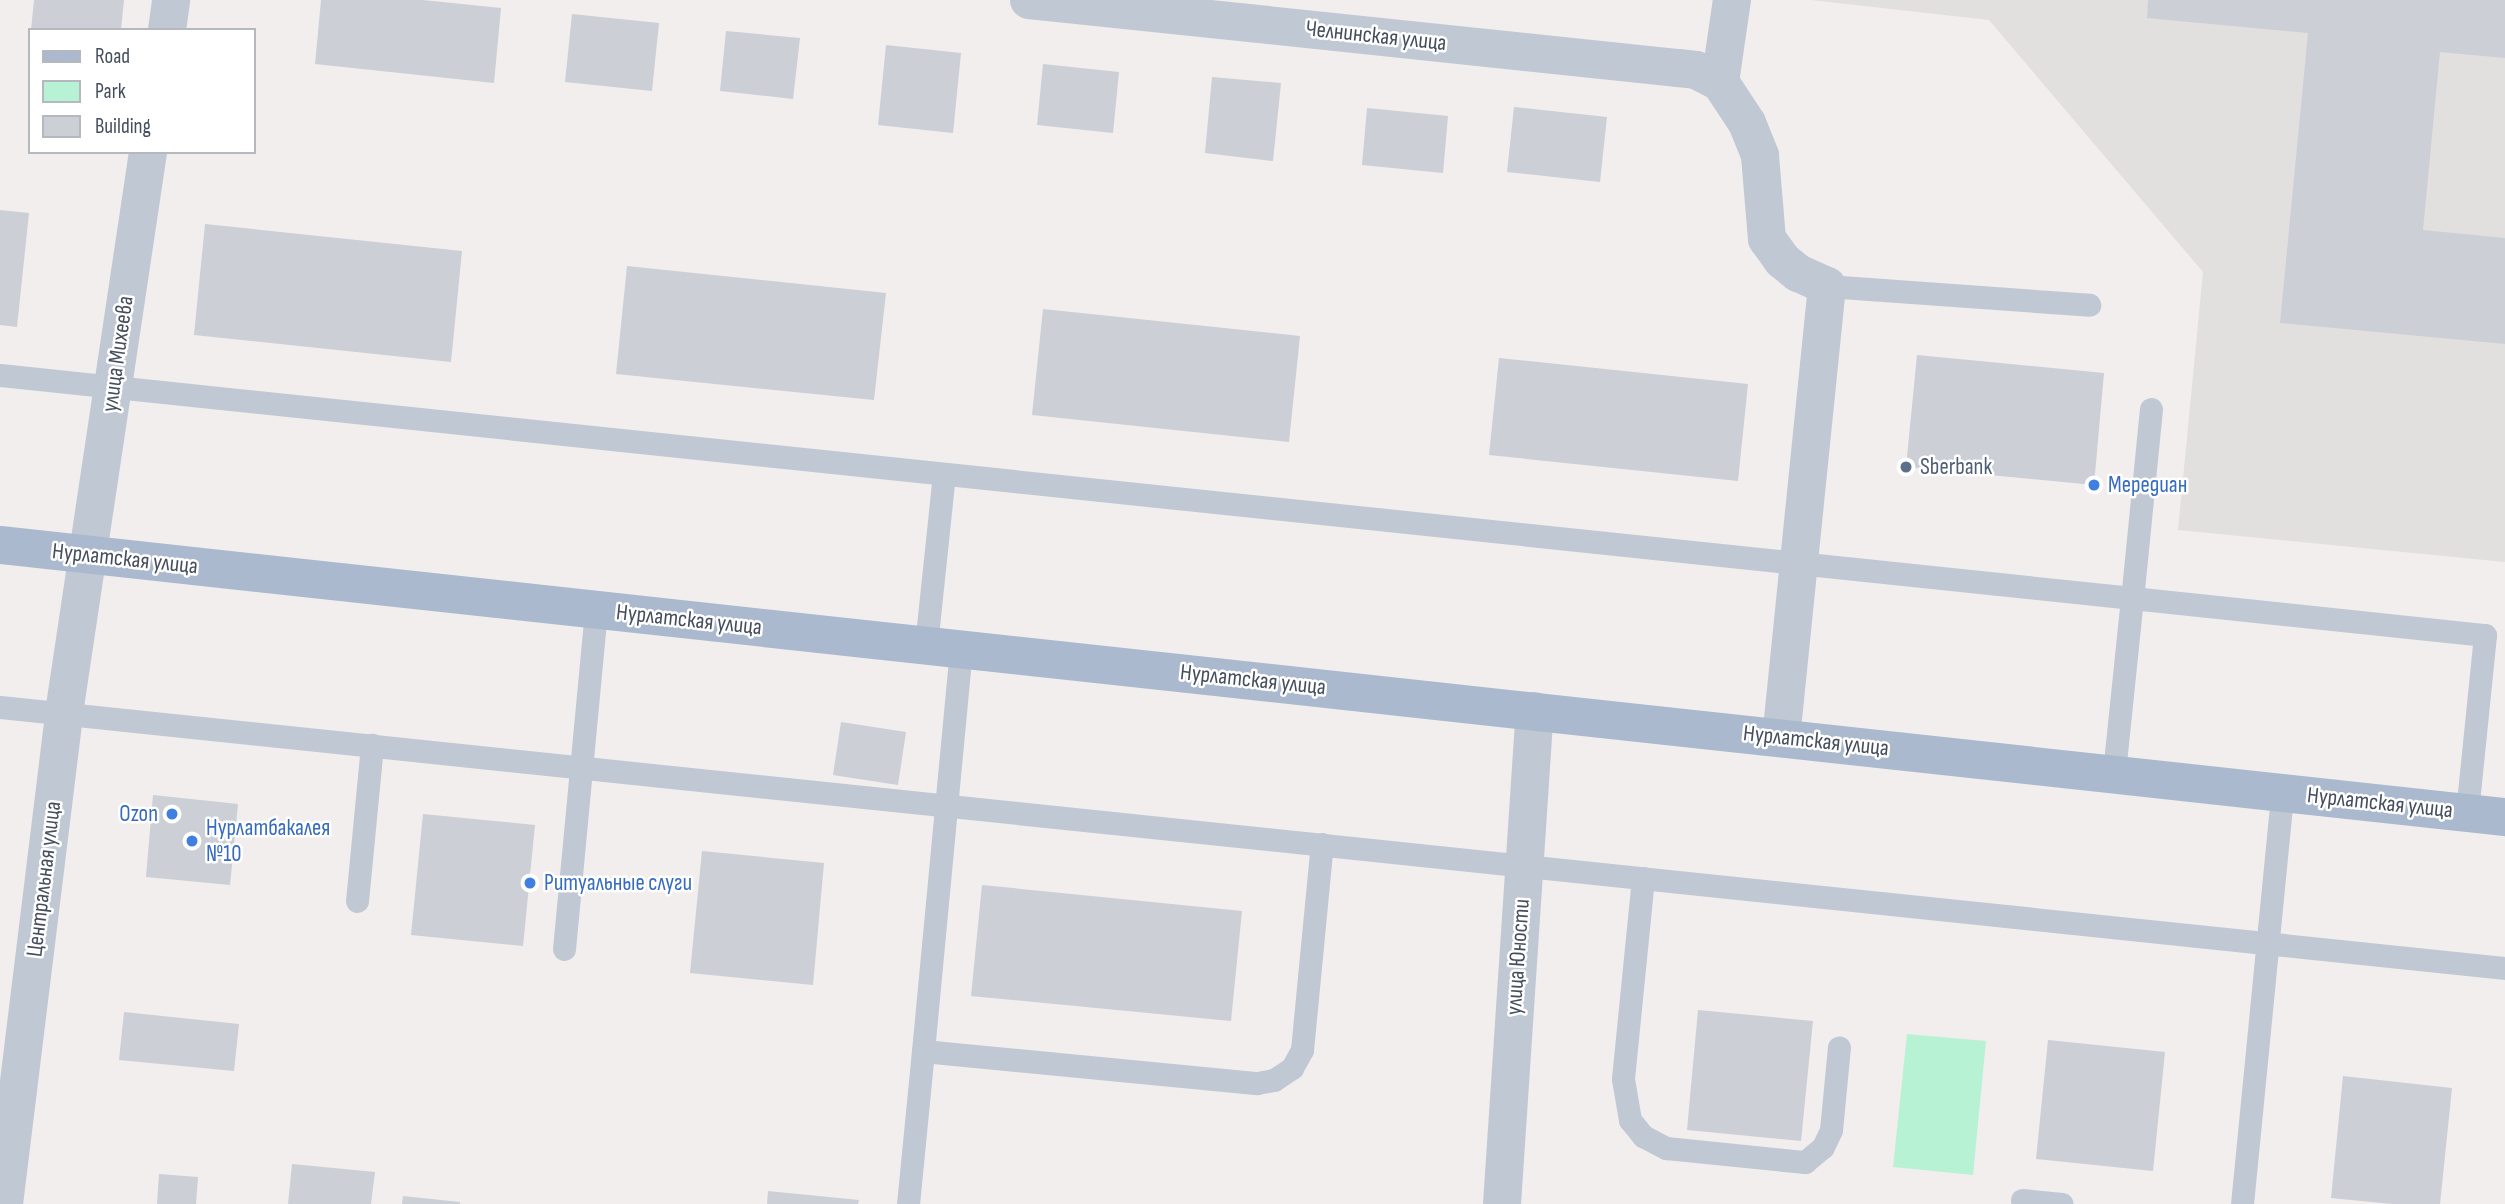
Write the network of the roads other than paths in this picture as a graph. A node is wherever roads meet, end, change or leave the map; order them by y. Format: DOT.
graph roads {
  1 [pos="171,0"];
  2 [pos="1030,0"];
  3 [pos="1731,0"];
  4 [pos="167,28"];
  5 [pos="1720,82"];
  6 [pos="148,154"];
  7 [pos="1827,286"];
  8 [pos="2090,305"];
  9 [pos="0,375"];
  10 [pos="113,387"];
  11 [pos="2151,410"];
  12 [pos="944,474"];
  13 [pos="0,545"];
  14 [pos="88,555"];
  15 [pos="1798,563"];
  16 [pos="2132,598"];
  17 [pos="596,610"];
  18 [pos="944,647"];
  19 [pos="0,706"];
  20 [pos="1535,711"];
  21 [pos="64,713"];
  22 [pos="1781,737"];
  23 [pos="372,745"];
  24 [pos="581,767"];
  25 [pos="2114,773"];
  26 [pos="2282,793"];
  27 [pos="946,805"];
  28 [pos="2467,813"];
  29 [pos="2505,817"];
  30 [pos="1322,844"];
  31 [pos="1524,865"];
  32 [pos="1643,878"];
  33 [pos="356,901"];
  34 [pos="2268,943"];
  35 [pos="564,949"];
  36 [pos="2505,968"];
  37 [pos="1839,1047"];
  38 [pos="923,1051"];
  39 [pos="2022,1200"];
  40 [pos="4,1204"];
  41 [pos="908,1204"];
  42 [pos="1502,1204"];
  43 [pos="2062,1204"];
  44 [pos="2242,1204"];
  1 -- 4 [label="street"];
  2 -- 5 [label="street, Челнинская улица"];
  3 -- 5 [label="street"];
  5 -- 7 [label="street"];
  6 -- 10 [label="street, улица Михеева"];
  7 -- 8 [label="lane"];
  7 -- 15 [label="street"];
  9 -- 10 [label="lane"];
  10 -- 12 [label="lane"];
  10 -- 14 [label="street, улица Михеева"];
  11 -- 16 [label="lane"];
  12 -- 15 [label="lane"];
  12 -- 18 [label="lane"];
  13 -- 14 [label="main road, Нурлатская улица"];
  14 -- 17 [label="main road, Нурлатская улица"];
  14 -- 21 [label="street, Центральная улица"];
  15 -- 16 [label="lane"];
  15 -- 22 [label="street"];
  16 -- 25 [label="lane"];
  16 -- 28 [label="lane"];
  17 -- 18 [label="main road, Нурлатская улица"];
  17 -- 24 [label="lane"];
  18 -- 20 [label="main road, Нурлатская улица"];
  18 -- 27 [label="lane"];
  19 -- 21 [label="lane"];
  20 -- 22 [label="main road, Нурлатская улица"];
  20 -- 31 [label="street, улица Юности"];
  21 -- 23 [label="lane"];
  21 -- 40 [label="street, Центральная улица"];
  22 -- 25 [label="main road, Нурлатская улица"];
  23 -- 24 [label="lane"];
  23 -- 33 [label="lane"];
  24 -- 27 [label="lane"];
  24 -- 35 [label="lane"];
  25 -- 26 [label="main road, Нурлатская улица"];
  26 -- 28 [label="main road, Нурлатская улица"];
  26 -- 34 [label="lane"];
  27 -- 30 [label="lane"];
  27 -- 38 [label="lane"];
  28 -- 29 [label="main road, Нурлатская улица"];
  30 -- 31 [label="lane"];
  30 -- 38 [label="lane"];
  31 -- 32 [label="lane"];
  31 -- 42 [label="street, улица Юности"];
  32 -- 34 [label="lane"];
  32 -- 37 [label="lane"];
  34 -- 36 [label="lane"];
  34 -- 44 [label="lane"];
  38 -- 41 [label="lane"];
  39 -- 43 [label="lane"];
}
